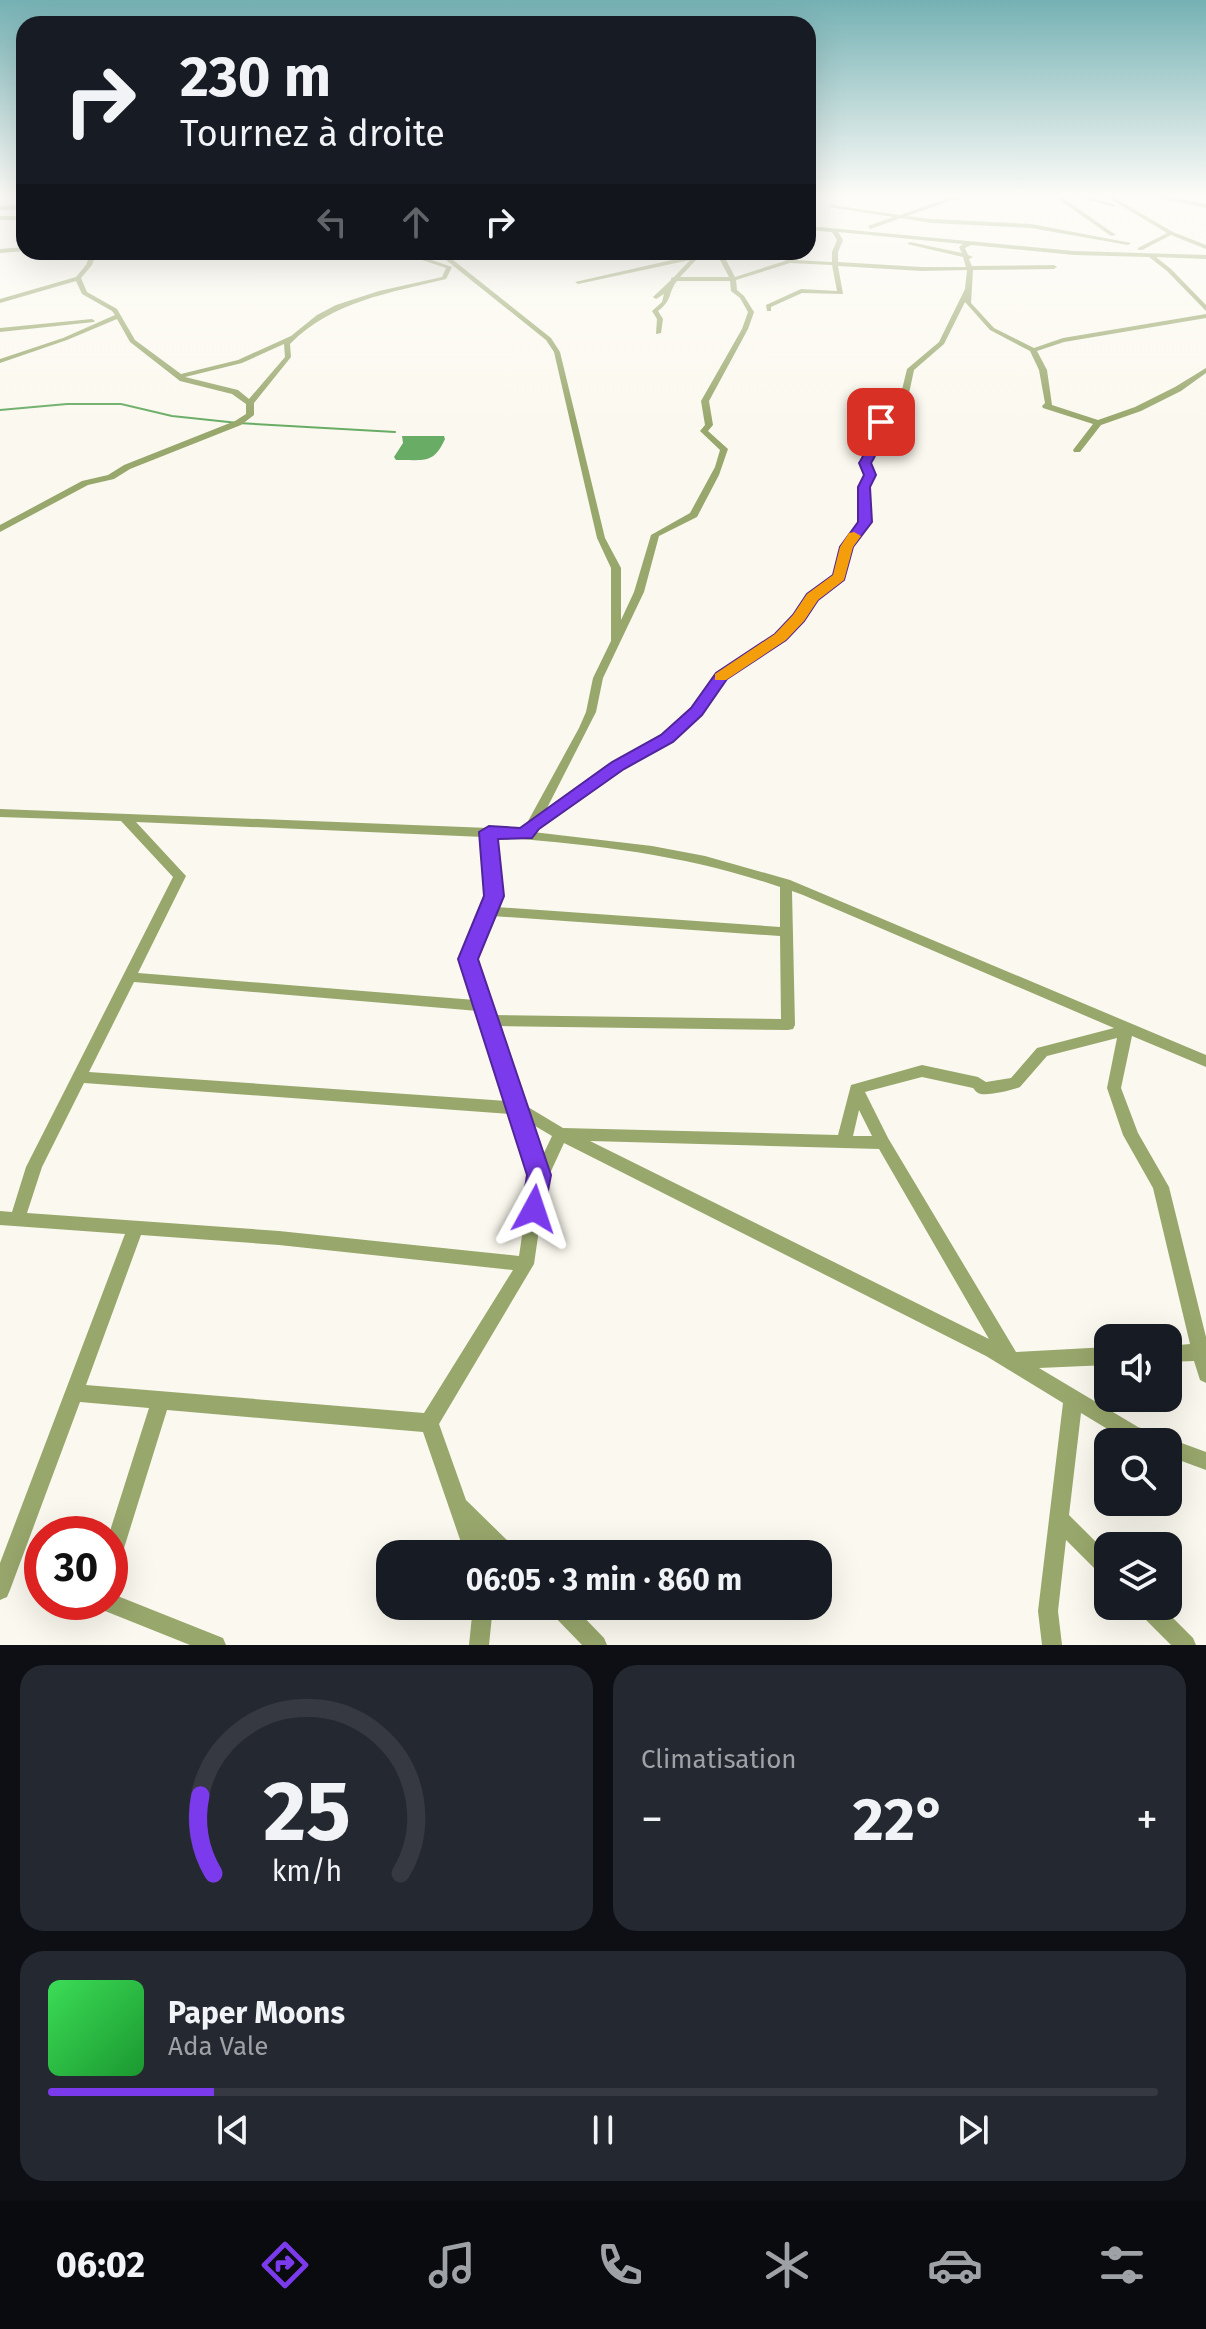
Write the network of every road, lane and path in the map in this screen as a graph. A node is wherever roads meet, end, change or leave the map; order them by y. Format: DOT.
graph roads {
  1 [pos="84,271"];
  2 [pos="447,271"];
  3 [pos="459,271"];
  4 [pos="625,271"];
  5 [pos="681,271"];
  6 [pos="729,271"];
  7 [pos="758,271"];
  8 [pos="835,271"];
  9 [pos="970,271"];
  10 [pos="1003,271"];
  11 [pos="1167,271"];
  12 [pos="1022,276"];
  13 [pos="78,278"];
  14 [pos="733,279"];
  15 [pos="578,282"];
  16 [pos="672,282"];
  17 [pos="968,289"];
  18 [pos="0,301"];
  19 [pos="973,309"];
  20 [pos="1206,309"];
  21 [pos="769,310"];
  22 [pos="954,315"];
  23 [pos="119,316"];
  24 [pos="1206,316"];
  25 [pos="0,330"];
  26 [pos="658,333"];
  27 [pos="292,338"];
  28 [pos="1033,350"];
  29 [pos="0,361"];
  30 [pos="1206,370"];
  31 [pos="180,377"];
  32 [pos="250,403"];
  33 [pos="1098,423"];
  34 [pos="1077,450"];
  35 [pos="0,529"];
  36 [pos="616,641"];
  37 [pos="0,813"];
  38 [pos="125,818"];
  39 [pos="529,830"];
  40 [pos="489,832"];
  41 [pos="786,883"];
  42 [pos="488,911"];
  43 [pos="787,932"];
  44 [pos="129,977"];
  45 [pos="485,1013"];
  46 [pos="1126,1030"];
  47 [pos="1206,1061"];
  48 [pos="79,1077"];
  49 [pos="856,1089"];
  50 [pos="517,1108"];
  51 [pos="561,1134"];
  52 [pos="844,1142"];
  53 [pos="883,1143"];
  54 [pos="538,1181"];
  55 [pos="8,1219"];
  56 [pos="136,1228"];
  57 [pos="526,1264"];
  58 [pos="1200,1352"];
  59 [pos="1182,1353"];
  60 [pos="1094,1357"];
  61 [pos="1011,1361"];
  62 [pos="1206,1374"];
  63 [pos="74,1393"];
  64 [pos="1073,1399"];
  65 [pos="161,1400"];
  66 [pos="429,1423"];
  67 [pos="1122,1428"];
  68 [pos="1182,1452"];
  69 [pos="1206,1461"];
  70 [pos="457,1504"];
  71 [pos="124,1516"];
  72 [pos="1059,1519"];
  73 [pos="470,1540"];
  74 [pos="493,1540"];
  75 [pos="1094,1554"];
  76 [pos="0,1590"];
  77 [pos="128,1610"];
  78 [pos="482,1620"];
  79 [pos="572,1620"];
  80 [pos="1160,1620"];
  81 [pos="212,1644"];
  82 [pos="479,1645"];
  83 [pos="597,1645"];
  84 [pos="1052,1645"];
  85 [pos="1186,1645"];
  1 -- 13 [label="street"];
  2 -- 27 [label="street"];
  3 -- 36 [label="street"];
  4 -- 15 [label="street"];
  5 -- 16 [label="street"];
  6 -- 14 [label="street"];
  7 -- 14 [label="street"];
  8 -- 21 [label="street"];
  9 -- 17 [label="street"];
  10 -- 12 [label="street"];
  11 -- 20 [label="street"];
  13 -- 18 [label="street"];
  13 -- 23 [label="street"];
  14 -- 16 [label="street"];
  14 -- 36 [label="street"];
  16 -- 26 [label="street"];
  17 -- 19 [label="street"];
  17 -- 22 [label="street"];
  19 -- 22 [label="street"];
  19 -- 28 [label="street"];
  22 -- 39 [label="street"];
  23 -- 25 [label="street"];
  23 -- 29 [label="street"];
  23 -- 31 [label="street"];
  24 -- 28 [label="street"];
  27 -- 31 [label="street"];
  27 -- 32 [label="street"];
  28 -- 33 [label="street"];
  30 -- 33 [label="street"];
  31 -- 32 [label="street"];
  32 -- 35 [label="street"];
  33 -- 34 [label="street"];
  36 -- 39 [label="street"];
  37 -- 38 [label="street"];
  38 -- 40 [label="street"];
  38 -- 44 [label="street"];
  39 -- 40 [label="street"];
  39 -- 41 [label="street"];
  40 -- 42 [label="street"];
  41 -- 43 [label="street"];
  41 -- 46 [label="street"];
  42 -- 43 [label="street"];
  42 -- 45 [label="street"];
  43 -- 45 [label="street"];
  44 -- 45 [label="street"];
  44 -- 48 [label="street"];
  45 -- 50 [label="street"];
  46 -- 47 [label="street"];
  46 -- 49 [label="street"];
  46 -- 58 [label="street"];
  48 -- 50 [label="street"];
  48 -- 55 [label="street"];
  49 -- 52 [label="street"];
  49 -- 53 [label="street"];
  50 -- 51 [label="street"];
  50 -- 54 [label="street"];
  51 -- 52 [label="street"];
  51 -- 54 [label="street"];
  51 -- 61 [label="street"];
  52 -- 53 [label="street"];
  53 -- 61 [label="street"];
  54 -- 57 [label="street"];
  55 -- 56 [label="street"];
  56 -- 57 [label="street"];
  56 -- 63 [label="street"];
  57 -- 66 [label="street"];
  58 -- 59 [label="street"];
  58 -- 62 [label="street"];
  60 -- 61 [label="street"];
  61 -- 64 [label="street"];
  63 -- 65 [label="street"];
  63 -- 76 [label="street"];
  64 -- 67 [label="street"];
  64 -- 72 [label="street"];
  65 -- 66 [label="street"];
  65 -- 71 [label="street"];
  66 -- 70 [label="street"];
  68 -- 69 [label="street"];
  70 -- 73 [label="street"];
  70 -- 74 [label="street"];
  72 -- 75 [label="street"];
  72 -- 84 [label="street"];
  77 -- 81 [label="street"];
  78 -- 82 [label="street"];
  79 -- 83 [label="street"];
  80 -- 85 [label="street"];
}
